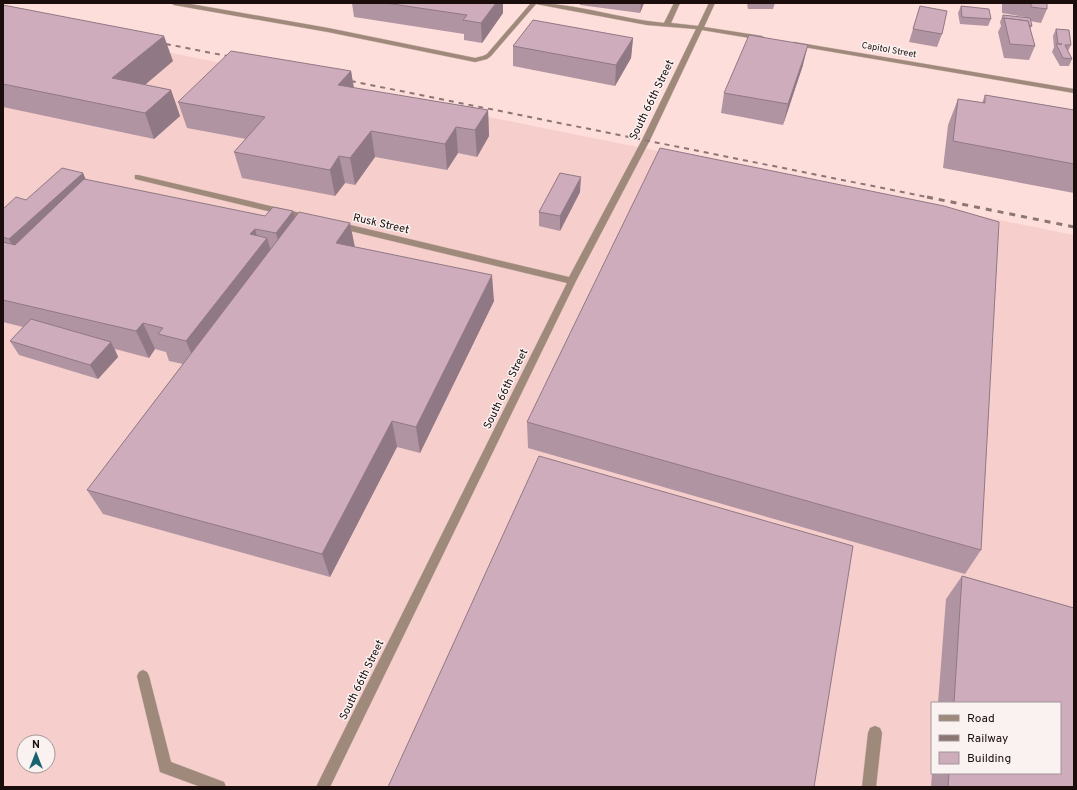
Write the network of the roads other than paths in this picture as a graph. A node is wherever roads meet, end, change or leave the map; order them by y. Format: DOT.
graph roads {
  1 [pos="174,3"];
  2 [pos="534,3"];
  3 [pos="538,3"];
  4 [pos="677,3"];
  5 [pos="712,3"];
  6 [pos="667,24"];
  7 [pos="701,28"];
  8 [pos="772,40"];
  9 [pos="787,42"];
  10 [pos="1074,91"];
  11 [pos="138,177"];
  12 [pos="572,281"];
  13 [pos="143,676"];
  14 [pos="876,733"];
  15 [pos="219,787"];
  16 [pos="323,787"];
  17 [pos="869,787"];
  1 -- 2 [label="street"];
  3 -- 6 [label="street"];
  4 -- 6 [label="street"];
  5 -- 7 [label="street, South 66th Street"];
  6 -- 7 [label="street"];
  7 -- 8 [label="street"];
  7 -- 12 [label="street, South 66th Street"];
  9 -- 10 [label="street, Capitol Street"];
  11 -- 12 [label="street, Rusk Street"];
  12 -- 16 [label="street, South 66th Street"];
  13 -- 15 [label="street"];
  14 -- 17 [label="street"];
}
